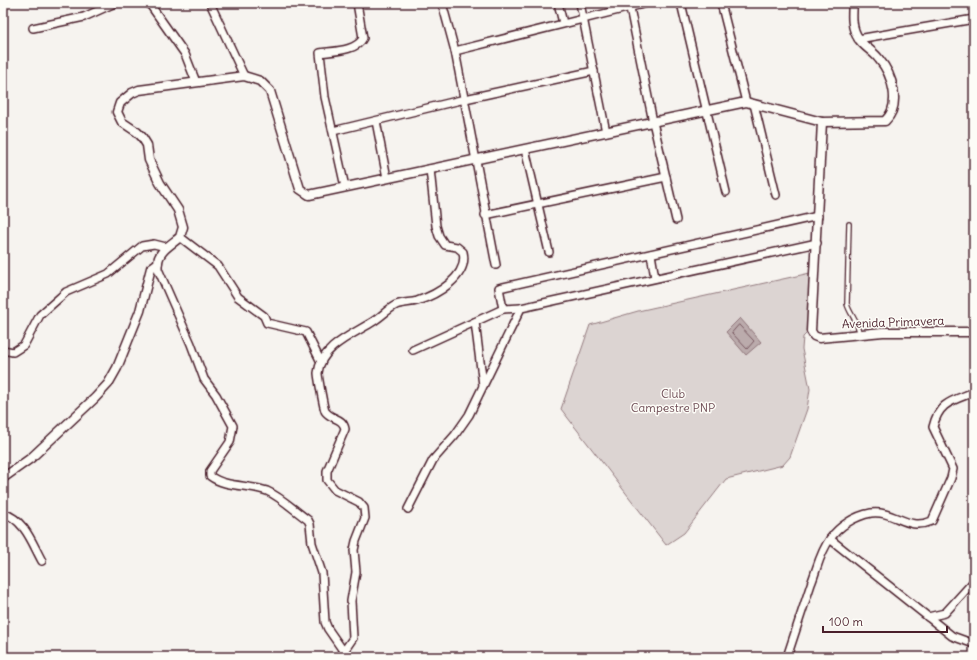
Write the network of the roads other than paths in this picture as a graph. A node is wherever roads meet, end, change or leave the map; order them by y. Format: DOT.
graph roads {
  1 [pos="115,3"];
  2 [pos="149,3"];
  3 [pos="210,3"];
  4 [pos="357,3"];
  5 [pos="442,3"];
  6 [pos="558,3"];
  7 [pos="580,3"];
  8 [pos="647,3"];
  9 [pos="681,3"];
  10 [pos="721,3"];
  11 [pos="853,3"];
  12 [pos="629,5"];
  13 [pos="584,18"];
  14 [pos="974,19"];
  15 [pos="563,23"];
  16 [pos="33,28"];
  17 [pos="858,39"];
  18 [pos="455,51"];
  19 [pos="594,71"];
  20 [pos="244,76"];
  21 [pos="196,82"];
  22 [pos="465,99"];
  23 [pos="750,103"];
  24 [pos="706,110"];
  25 [pos="376,121"];
  26 [pos="653,122"];
  27 [pos="822,122"];
  28 [pos="333,131"];
  29 [pos="606,132"];
  30 [pos="525,149"];
  31 [pos="476,159"];
  32 [pos="430,169"];
  33 [pos="666,177"];
  34 [pos="386,178"];
  35 [pos="345,187"];
  36 [pos="726,192"];
  37 [pos="776,195"];
  38 [pos="538,204"];
  39 [pos="485,215"];
  40 [pos="818,216"];
  41 [pos="676,220"];
  42 [pos="849,224"];
  43 [pos="180,237"];
  44 [pos="817,243"];
  45 [pos="166,247"];
  46 [pos="549,252"];
  47 [pos="651,254"];
  48 [pos="158,263"];
  49 [pos="496,265"];
  50 [pos="655,278"];
  51 [pos="521,308"];
  52 [pos="503,309"];
  53 [pos="475,322"];
  54 [pos="974,332"];
  55 [pos="859,334"];
  56 [pos="3,350"];
  57 [pos="413,350"];
  58 [pos="321,362"];
  59 [pos="483,386"];
  60 [pos="974,392"];
  61 [pos="3,478"];
  62 [pos="408,509"];
  63 [pos="3,513"];
  64 [pos="830,539"];
  65 [pos="42,561"];
  66 [pos="974,581"];
  67 [pos="928,617"];
  68 [pos="974,644"];
  69 [pos="342,654"];
  70 [pos="787,657"];
  1 -- 16 [label="street"];
  2 -- 21 [label="street"];
  3 -- 20 [label="street"];
  4 -- 28 [label="street"];
  5 -- 18 [label="street"];
  6 -- 15 [label="street"];
  7 -- 13 [label="street"];
  8 -- 12 [label="street"];
  9 -- 24 [label="street"];
  10 -- 23 [label="street"];
  11 -- 17 [label="street"];
  12 -- 13 [label="street"];
  12 -- 26 [label="street"];
  13 -- 15 [label="street"];
  13 -- 19 [label="street"];
  14 -- 17 [label="street"];
  15 -- 18 [label="street"];
  17 -- 27 [label="street"];
  18 -- 22 [label="street"];
  19 -- 22 [label="street"];
  19 -- 29 [label="street"];
  20 -- 21 [label="street"];
  20 -- 35 [label="street"];
  21 -- 43 [label="street"];
  22 -- 25 [label="street"];
  22 -- 31 [label="street"];
  23 -- 24 [label="street"];
  23 -- 27 [label="street"];
  23 -- 37 [label="street"];
  24 -- 26 [label="street"];
  24 -- 36 [label="street"];
  25 -- 28 [label="street"];
  25 -- 34 [label="street"];
  26 -- 29 [label="street"];
  26 -- 33 [label="street"];
  27 -- 40 [label="street"];
  28 -- 35 [label="street"];
  29 -- 30 [label="street"];
  30 -- 31 [label="street"];
  30 -- 38 [label="street"];
  31 -- 32 [label="street"];
  31 -- 39 [label="street"];
  32 -- 34 [label="street"];
  32 -- 58 [label="street"];
  33 -- 38 [label="street"];
  33 -- 41 [label="street"];
  34 -- 35 [label="street"];
  38 -- 39 [label="street"];
  38 -- 46 [label="street"];
  39 -- 49 [label="street"];
  40 -- 44 [label="street"];
  40 -- 47 [label="street"];
  42 -- 55 [label="lane"];
  43 -- 45 [label="street"];
  43 -- 58 [label="street"];
  44 -- 50 [label="street"];
  44 -- 55 [label="street, Avenida Primavera"];
  45 -- 48 [label="street"];
  45 -- 56 [label="street"];
  47 -- 50 [label="street"];
  47 -- 52 [label="street"];
  48 -- 61 [label="street"];
  48 -- 69 [label="street"];
  50 -- 51 [label="street"];
  51 -- 52 [label="street"];
  51 -- 59 [label="street"];
  52 -- 53 [label="street"];
  53 -- 57 [label="street"];
  53 -- 59 [label="street"];
  54 -- 55 [label="street, Avenida Primavera"];
  58 -- 69 [label="street"];
  59 -- 62 [label="street"];
  60 -- 64 [label="street"];
  63 -- 65 [label="street"];
  64 -- 67 [label="street"];
  64 -- 70 [label="street"];
  66 -- 67 [label="street"];
  67 -- 68 [label="street"];
}
